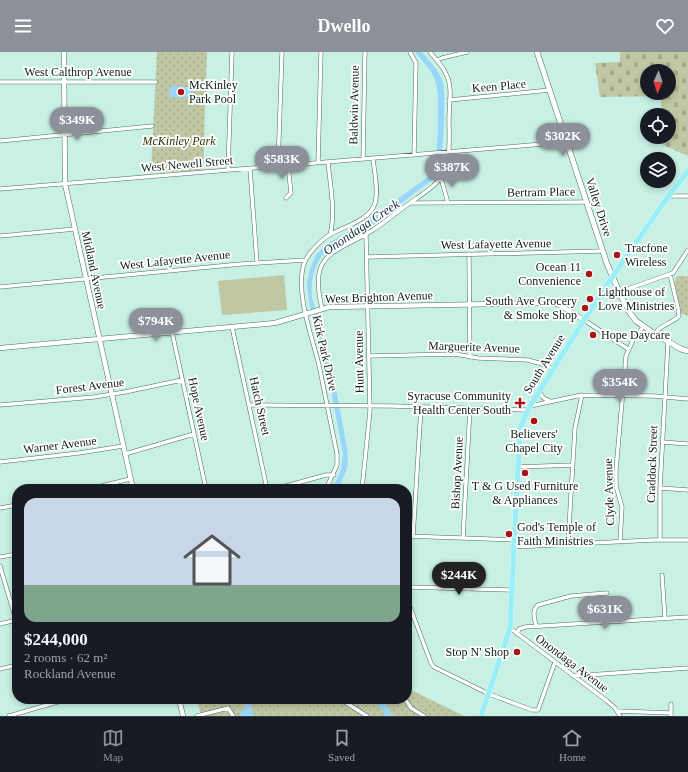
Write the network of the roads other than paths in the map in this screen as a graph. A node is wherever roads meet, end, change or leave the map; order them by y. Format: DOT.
graph roads {
  1 [pos="64,52"];
  2 [pos="232,52"];
  3 [pos="282,52"];
  4 [pos="321,52"];
  5 [pos="366,52"];
  6 [pos="410,52"];
  7 [pos="430,52"];
  8 [pos="467,52"];
  9 [pos="537,52"];
  10 [pos="437,60"];
  11 [pos="0,82"];
  12 [pos="64,82"];
  13 [pos="156,82"];
  14 [pos="550,90"];
  15 [pos="449,100"];
  16 [pos="152,126"];
  17 [pos="65,134"];
  18 [pos="0,141"];
  19 [pos="567,142"];
  20 [pos="446,152"];
  21 [pos="414,155"];
  22 [pos="373,158"];
  23 [pos="363,159"];
  24 [pos="328,162"];
  25 [pos="318,163"];
  26 [pos="288,165"];
  27 [pos="278,166"];
  28 [pos="250,169"];
  29 [pos="228,170"];
  30 [pos="688,171"];
  31 [pos="441,178"];
  32 [pos="66,184"];
  33 [pos="0,189"];
  34 [pos="669,196"];
  35 [pos="688,196"];
  36 [pos="286,198"];
  37 [pos="587,202"];
  38 [pos="410,203"];
  39 [pos="448,203"];
  40 [pos="75,229"];
  41 [pos="366,234"];
  42 [pos="330,235"];
  43 [pos="0,236"];
  44 [pos="688,250"];
  45 [pos="603,251"];
  46 [pos="469,254"];
  47 [pos="367,257"];
  48 [pos="305,260"];
  49 [pos="257,262"];
  50 [pos="670,274"];
  51 [pos="612,278"];
  52 [pos="86,279"];
  53 [pos="0,287"];
  54 [pos="620,294"];
  55 [pos="600,295"];
  56 [pos="470,304"];
  57 [pos="368,306"];
  58 [pos="320,309"];
  59 [pos="307,313"];
  60 [pos="584,320"];
  61 [pos="232,327"];
  62 [pos="643,327"];
  63 [pos="172,332"];
  64 [pos="655,334"];
  65 [pos="99,339"];
  66 [pos="668,342"];
  67 [pos="0,348"];
  68 [pos="628,349"];
  69 [pos="688,351"];
  70 [pos="368,356"];
  71 [pos="470,357"];
  72 [pos="553,369"];
  73 [pos="182,380"];
  74 [pos="540,390"];
  75 [pos="112,395"];
  76 [pos="582,395"];
  77 [pos="622,396"];
  78 [pos="664,397"];
  79 [pos="688,399"];
  80 [pos="552,401"];
  81 [pos="0,404"];
  82 [pos="249,405"];
  83 [pos="330,406"];
  84 [pos="370,406"];
  85 [pos="421,407"];
  86 [pos="470,408"];
  87 [pos="529,408"];
  88 [pos="194,434"];
  89 [pos="662,442"];
  90 [pos="688,444"];
  91 [pos="123,446"];
  92 [pos="125,454"];
  93 [pos="0,462"];
  94 [pos="572,465"];
  95 [pos="518,466"];
  96 [pos="334,475"];
  97 [pos="130,479"];
  98 [pos="110,484"];
  99 [pos="132,484"];
  100 [pos="205,484"];
  101 [pos="266,484"];
  102 [pos="295,484"];
  103 [pos="329,484"];
  104 [pos="362,484"];
  105 [pos="660,488"];
  106 [pos="688,490"];
  107 [pos="12,506"];
  108 [pos="0,508"];
  109 [pos="413,536"];
  110 [pos="463,538"];
  111 [pos="514,540"];
  112 [pos="660,540"];
  113 [pos="688,540"];
  114 [pos="620,542"];
  115 [pos="568,544"];
  116 [pos="513,547"];
  117 [pos="12,555"];
  118 [pos="0,557"];
  119 [pos="0,566"];
  120 [pos="662,575"];
  121 [pos="412,587"];
  122 [pos="511,590"];
  123 [pos="608,592"];
  124 [pos="12,606"];
  125 [pos="412,612"];
  126 [pos="688,617"];
  127 [pos="664,618"];
  128 [pos="12,621"];
  129 [pos="0,624"];
  130 [pos="536,626"];
  131 [pos="510,628"];
  132 [pos="517,634"];
  133 [pos="555,662"];
  134 [pos="12,667"];
  135 [pos="688,668"];
  136 [pos="0,669"];
  137 [pos="573,676"];
  138 [pos="489,694"];
  139 [pos="51,704"];
  140 [pos="180,704"];
  141 [pos="348,704"];
  142 [pos="408,704"];
  143 [pos="671,704"];
  144 [pos="28,711"];
  145 [pos="618,712"];
  146 [pos="29,715"];
  147 [pos="671,715"];
  148 [pos="9,716"];
  149 [pos="183,716"];
  150 [pos="197,716"];
  151 [pos="232,716"];
  152 [pos="367,716"];
  153 [pos="424,716"];
  154 [pos="481,716"];
  155 [pos="620,716"];
  1 -- 12 [label="street, Midland Avenue"];
  2 -- 29 [label="street"];
  3 -- 27 [label="street"];
  4 -- 25 [label="street"];
  5 -- 23 [label="street, Baldwin Avenue"];
  6 -- 21 [label="street"];
  7 -- 10 [label="street"];
  8 -- 10 [label="street"];
  9 -- 14 [label="main road, Valley Drive"];
  10 -- 15 [label="street"];
  11 -- 12 [label="street, West Calthrop Avenue"];
  12 -- 13 [label="street, West Calthrop Avenue"];
  12 -- 17 [label="street, Midland Avenue"];
  14 -- 15 [label="street, Keen Place"];
  14 -- 19 [label="main road, Valley Drive"];
  15 -- 20 [label="street"];
  16 -- 17 [label="street"];
  17 -- 18 [label="street"];
  17 -- 32 [label="street, Midland Avenue"];
  19 -- 20 [label="street, West Newell Street"];
  19 -- 37 [label="main road, Valley Drive"];
  20 -- 21 [label="street, West Newell Street"];
  20 -- 31 [label="street"];
  21 -- 22 [label="street, West Newell Street"];
  22 -- 23 [label="street, West Newell Street"];
  22 -- 42 [label="street"];
  23 -- 24 [label="street, West Newell Street"];
  24 -- 25 [label="street, West Newell Street"];
  24 -- 42 [label="street"];
  25 -- 26 [label="street, West Newell Street"];
  26 -- 27 [label="street, West Newell Street"];
  26 -- 36 [label="street"];
  27 -- 28 [label="street, West Newell Street"];
  28 -- 29 [label="street, West Newell Street"];
  28 -- 49 [label="street"];
  29 -- 32 [label="street, West Newell Street"];
  30 -- 34 [label="main road, South Avenue"];
  31 -- 38 [label="street"];
  31 -- 39 [label="street"];
  32 -- 33 [label="street, West Newell Street"];
  32 -- 40 [label="street, Midland Avenue"];
  34 -- 35 [label="street"];
  34 -- 51 [label="main road, South Avenue"];
  37 -- 39 [label="street, Bertram Place"];
  37 -- 45 [label="main road, Valley Drive"];
  38 -- 39 [label="street, Bertram Place"];
  38 -- 41 [label="street"];
  40 -- 43 [label="street"];
  40 -- 52 [label="street, Midland Avenue"];
  41 -- 47 [label="street, Hunt Avenue"];
  41 -- 58 [label="street"];
  42 -- 48 [label="street"];
  44 -- 50 [label="street"];
  45 -- 46 [label="street, West Lafayette Avenue"];
  45 -- 51 [label="main road, Valley Drive"];
  46 -- 47 [label="street, West Lafayette Avenue"];
  46 -- 56 [label="street"];
  47 -- 57 [label="street, Hunt Avenue"];
  48 -- 49 [label="street, West Lafayette Avenue"];
  48 -- 59 [label="street, Kirk Park Drive"];
  49 -- 52 [label="street, West Lafayette Avenue"];
  50 -- 54 [label="street"];
  50 -- 64 [label="street"];
  51 -- 54 [label="main road, Valley Drive"];
  51 -- 55 [label="main road, South Avenue"];
  52 -- 53 [label="street, West Lafayette Avenue"];
  52 -- 65 [label="street, Midland Avenue"];
  54 -- 55 [label="main road"];
  54 -- 62 [label="main road, Valley Drive"];
  55 -- 60 [label="main road, South Avenue"];
  56 -- 57 [label="street, West Brighton Avenue"];
  56 -- 60 [label="street, West Brighton Avenue"];
  56 -- 71 [label="street"];
  57 -- 58 [label="street, West Brighton Avenue"];
  57 -- 70 [label="street, Hunt Avenue"];
  58 -- 59 [label="street, West Brighton Avenue"];
  59 -- 61 [label="street, West Brighton Avenue"];
  59 -- 83 [label="street, Kirk Park Drive"];
  60 -- 68 [label="street, West Brighton Avenue"];
  60 -- 72 [label="main road, South Avenue"];
  61 -- 63 [label="street, West Brighton Avenue"];
  61 -- 82 [label="street, Hatch Street"];
  62 -- 64 [label="main road, Valley Drive"];
  62 -- 68 [label="street, Clyde Avenue"];
  63 -- 65 [label="street, West Brighton Avenue"];
  63 -- 73 [label="street, Hope Avenue"];
  64 -- 66 [label="main road, Valley Drive"];
  65 -- 67 [label="street, West Brighton Avenue"];
  65 -- 75 [label="street, Midland Avenue"];
  66 -- 69 [label="main road, Valley Drive"];
  66 -- 78 [label="street, Craddock Street"];
  68 -- 77 [label="street, Clyde Avenue"];
  70 -- 71 [label="street, Marguerite Avenue"];
  70 -- 84 [label="street, Hunt Avenue"];
  71 -- 72 [label="street, Marguerite Avenue"];
  72 -- 74 [label="main road, South Avenue"];
  73 -- 75 [label="street, Forest Avenue"];
  73 -- 88 [label="street, Hope Avenue"];
  74 -- 80 [label="street"];
  74 -- 87 [label="main road, South Avenue"];
  75 -- 81 [label="street, Forest Avenue"];
  75 -- 91 [label="street, Midland Avenue"];
  76 -- 77 [label="street"];
  76 -- 80 [label="street"];
  76 -- 94 [label="street"];
  77 -- 78 [label="street"];
  77 -- 114 [label="street, Clyde Avenue"];
  78 -- 79 [label="street"];
  78 -- 89 [label="street, Craddock Street"];
  80 -- 87 [label="street"];
  82 -- 83 [label="street"];
  82 -- 101 [label="street, Hatch Street"];
  83 -- 84 [label="street"];
  83 -- 96 [label="street, Kirk Park Drive"];
  84 -- 85 [label="street"];
  84 -- 104 [label="street, Hunt Avenue"];
  85 -- 86 [label="street"];
  85 -- 109 [label="street"];
  86 -- 87 [label="street"];
  86 -- 110 [label="street, Bishop Avenue"];
  87 -- 95 [label="main road, South Avenue"];
  88 -- 92 [label="street"];
  88 -- 100 [label="street, Hope Avenue"];
  89 -- 90 [label="street"];
  89 -- 105 [label="street, Craddock Street"];
  91 -- 92 [label="street, Midland Avenue"];
  91 -- 93 [label="street, Warner Avenue"];
  92 -- 97 [label="street, Midland Avenue"];
  94 -- 95 [label="street"];
  94 -- 115 [label="street"];
  95 -- 111 [label="main road, South Avenue"];
  96 -- 102 [label="street"];
  96 -- 103 [label="street, Kirk Park Drive"];
  97 -- 98 [label="street"];
  97 -- 99 [label="street, Midland Avenue"];
  105 -- 106 [label="street"];
  105 -- 112 [label="street, Craddock Street"];
  107 -- 108 [label="street"];
  109 -- 110 [label="street"];
  110 -- 111 [label="street"];
  111 -- 116 [label="main road, South Avenue"];
  112 -- 113 [label="street"];
  112 -- 114 [label="street"];
  114 -- 115 [label="street"];
  115 -- 116 [label="street"];
  116 -- 122 [label="main road, South Avenue"];
  117 -- 118 [label="street"];
  119 -- 124 [label="street"];
  120 -- 127 [label="street"];
  121 -- 122 [label="street"];
  122 -- 131 [label="main road, South Avenue"];
  123 -- 130 [label="street"];
  125 -- 138 [label="street"];
  126 -- 127 [label="street"];
  127 -- 130 [label="street"];
  128 -- 129 [label="street"];
  130 -- 132 [label="street"];
  131 -- 132 [label="street, Onondaga Avenue"];
  131 -- 138 [label="main road, South Avenue"];
  132 -- 133 [label="street, Onondaga Avenue"];
  133 -- 137 [label="street, Onondaga Avenue"];
  133 -- 138 [label="street"];
  134 -- 136 [label="street"];
  135 -- 137 [label="street"];
  137 -- 145 [label="street, Onondaga Avenue"];
  138 -- 154 [label="main road, South Avenue"];
  139 -- 144 [label="street"];
  140 -- 149 [label="street"];
  141 -- 152 [label="street"];
  142 -- 153 [label="street"];
  143 -- 147 [label="street"];
  144 -- 146 [label="street"];
  144 -- 148 [label="street"];
  145 -- 147 [label="street"];
  145 -- 155 [label="street, Onondaga Avenue"];
  150 -- 151 [label="street"];
}
